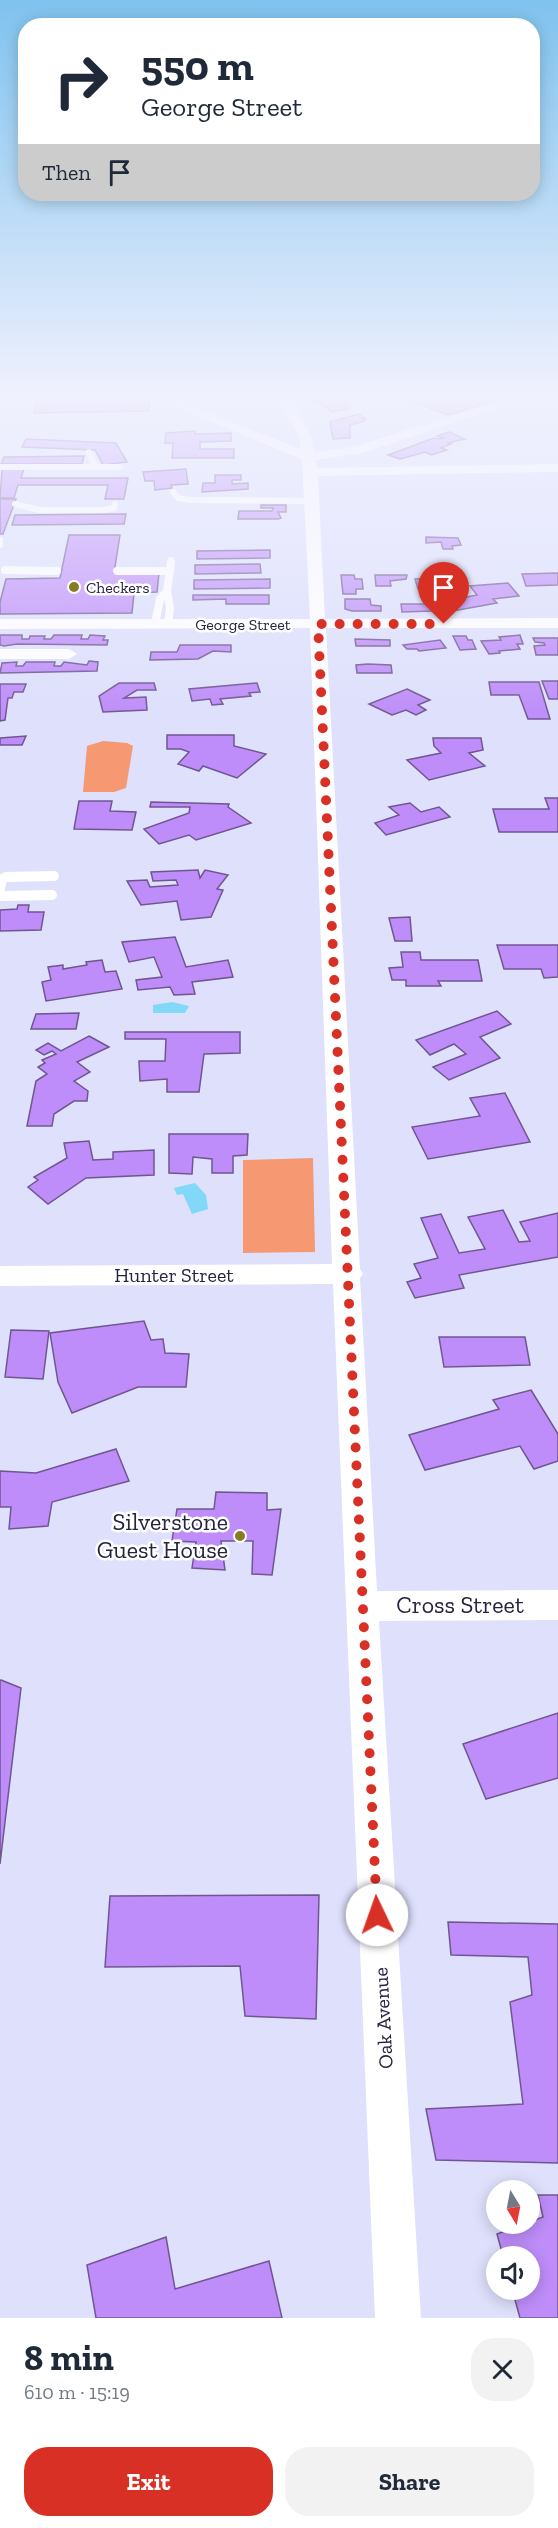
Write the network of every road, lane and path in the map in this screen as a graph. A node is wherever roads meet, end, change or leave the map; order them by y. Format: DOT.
graph roads {
  1 [pos="313,502"];
  2 [pos="15,504"];
  3 [pos="115,504"];
  4 [pos="0,540"];
  5 [pos="0,545"];
  6 [pos="171,560"];
  7 [pos="5,570"];
  8 [pos="117,570"];
  9 [pos="57,571"];
  10 [pos="170,571"];
  11 [pos="167,591"];
  12 [pos="558,623"];
  13 [pos="0,624"];
  14 [pos="161,624"];
  15 [pos="318,624"];
  16 [pos="0,654"];
  17 [pos="69,654"];
  18 [pos="54,876"];
  19 [pos="0,888"];
  20 [pos="52,895"];
  21 [pos="0,896"];
  22 [pos="349,1274"];
  23 [pos="0,1276"];
  24 [pos="558,1605"];
  25 [pos="362,1606"];
  26 [pos="398,2318"];
  1 -- 15 [label="street, Oak Avenue"];
  2 -- 3 [label="lane"];
  4 -- 5 [label="lane"];
  6 -- 10 [label="lane"];
  7 -- 9 [label="lane"];
  8 -- 10 [label="lane"];
  10 -- 11 [label="lane"];
  11 -- 14 [label="lane"];
  11 -- 14 [label="lane"];
  12 -- 15 [label="street, George Street"];
  13 -- 14 [label="street, George Street"];
  14 -- 15 [label="street, George Street"];
  15 -- 22 [label="street, Oak Avenue"];
  16 -- 17 [label="street"];
  18 -- 19 [label="lane"];
  20 -- 21 [label="lane"];
  22 -- 23 [label="street, Hunter Street"];
  22 -- 25 [label="street, Oak Avenue"];
  24 -- 25 [label="street, Cross Street"];
  25 -- 26 [label="street, Oak Avenue"];
}
